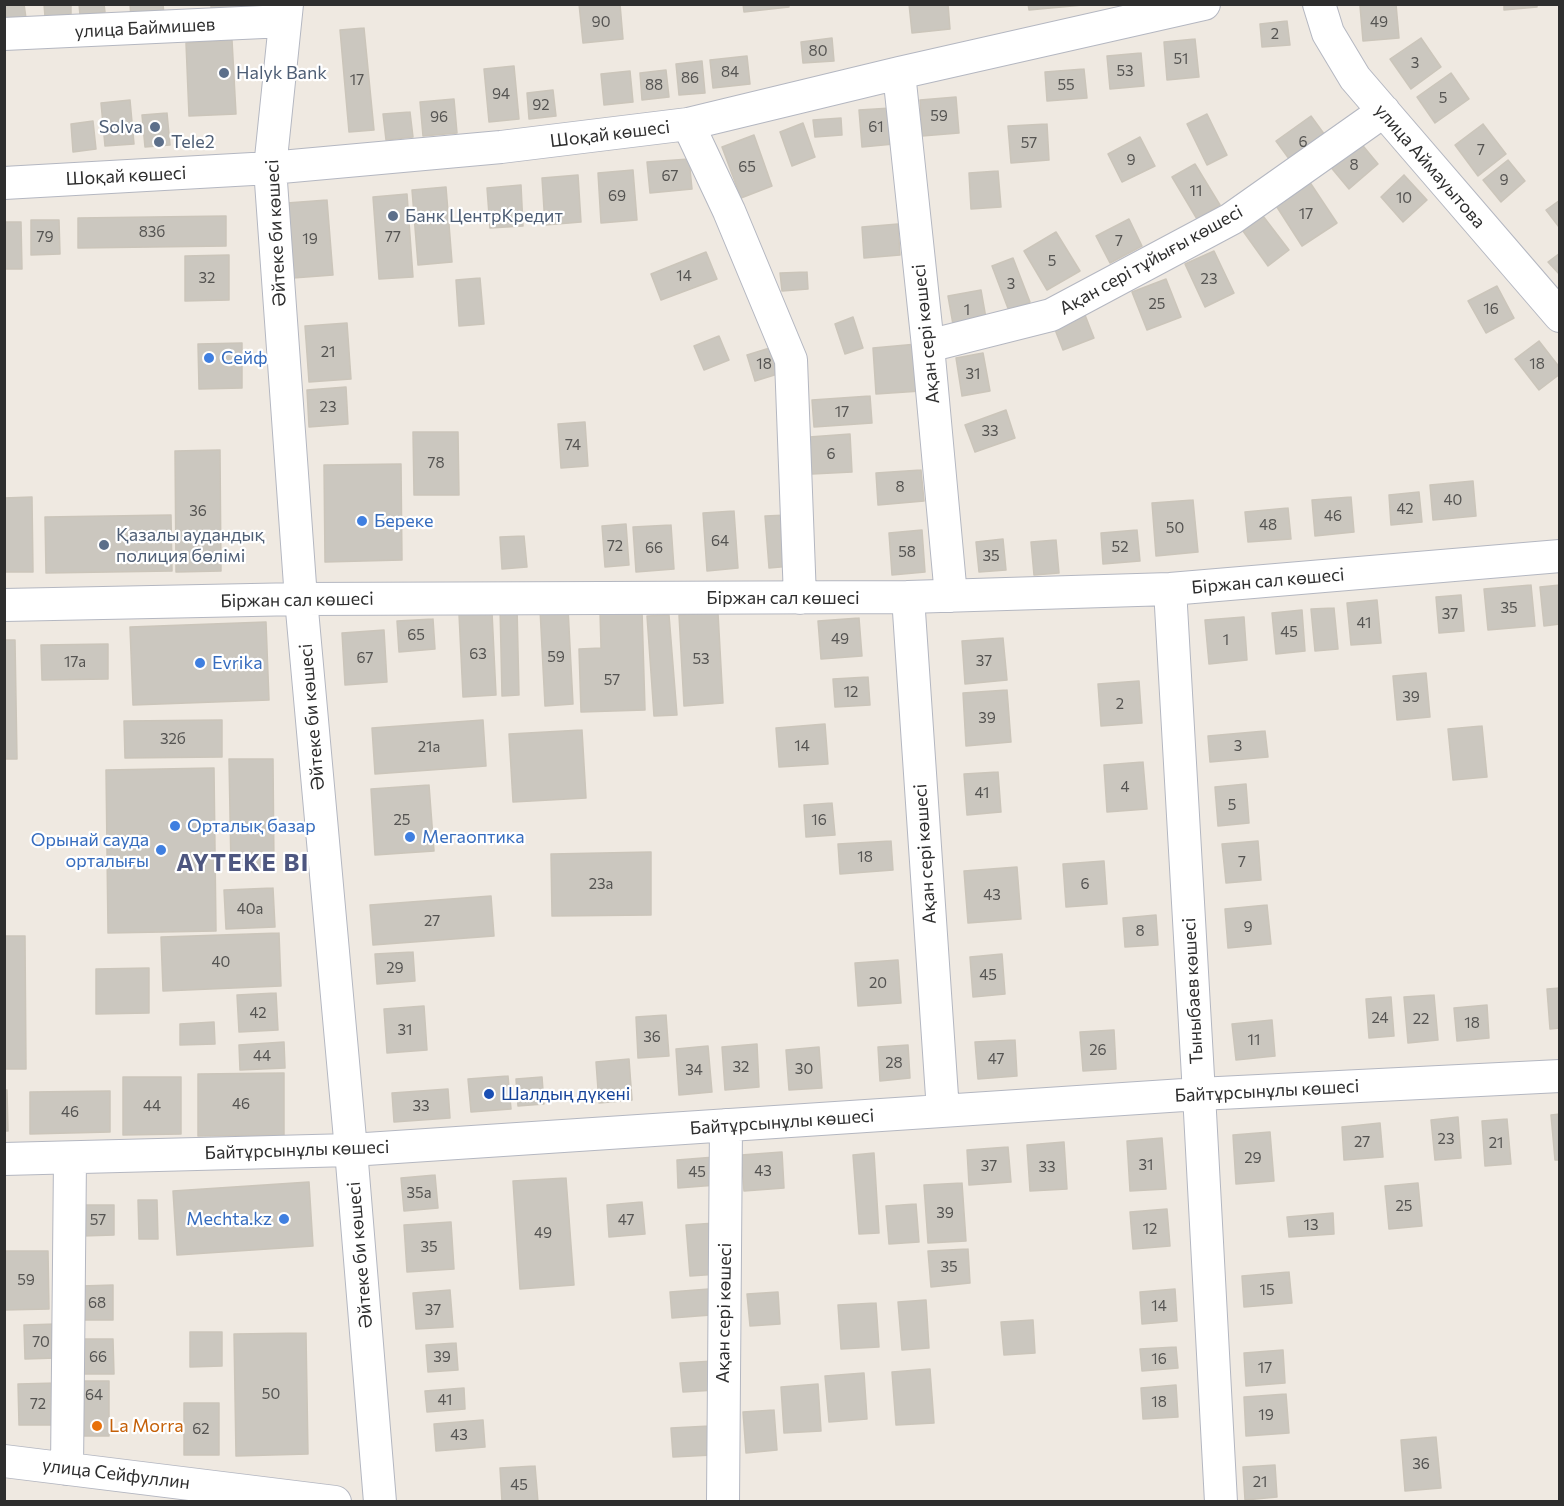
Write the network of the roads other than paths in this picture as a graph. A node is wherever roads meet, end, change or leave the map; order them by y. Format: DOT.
graph roads {
  1 [pos="1204,4"];
  2 [pos="1319,4"];
  3 [pos="286,13"];
  4 [pos="4,34"];
  5 [pos="899,73"];
  6 [pos="1384,111"];
  7 [pos="688,124"];
  8 [pos="270,168"];
  9 [pos="4,183"];
  10 [pos="1560,316"];
  11 [pos="928,346"];
  12 [pos="1560,556"];
  13 [pos="1170,589"];
  14 [pos="951,596"];
  15 [pos="908,597"];
  16 [pos="800,598"];
  17 [pos="301,599"];
  18 [pos="4,605"];
  19 [pos="1560,1076"];
  20 [pos="1199,1094"];
  21 [pos="943,1111"];
  22 [pos="726,1125"];
  23 [pos="351,1150"];
  24 [pos="70,1158"];
  25 [pos="4,1159"];
  26 [pos="4,1461"];
  27 [pos="67,1468"];
  28 [pos="200,1493"];
  29 [pos="335,1502"];
  30 [pos="380,1502"];
  31 [pos="723,1502"];
  32 [pos="1221,1502"];
  1 -- 5 [label="street, Шоқай көшесі"];
  2 -- 6 [label="street, улица Аймауытова"];
  3 -- 4 [label="street, улица Баймишев"];
  3 -- 8 [label="street, Әйтеке би көшесі"];
  5 -- 7 [label="street, Шоқай көшесі"];
  5 -- 11 [label="street, Ақан сері көшесі"];
  6 -- 10 [label="street, улица Аймауытова"];
  6 -- 11 [label="street, Ақан сері тұйығы көшесі"];
  7 -- 8 [label="street, Шоқай көшесі"];
  7 -- 16 [label="street"];
  8 -- 9 [label="street, Шоқай көшесі"];
  8 -- 17 [label="street, Әйтеке би көшесі"];
  11 -- 14 [label="street, Ақан сері көшесі"];
  12 -- 13 [label="street, Біржан сал көшесі"];
  13 -- 14 [label="street, Біржан сал көшесі"];
  13 -- 20 [label="street, Тыныбаев көшесі"];
  14 -- 15 [label="street, Біржан сал көшесі"];
  15 -- 16 [label="street, Біржан сал көшесі"];
  15 -- 21 [label="street, Ақан сері көшесі"];
  16 -- 17 [label="street, Біржан сал көшесі"];
  17 -- 18 [label="street, Біржан сал көшесі"];
  17 -- 23 [label="street, Әйтеке би көшесі"];
  19 -- 20 [label="street, Байтұрсынұлы көшесі"];
  20 -- 21 [label="street, Байтұрсынұлы көшесі"];
  20 -- 32 [label="street, Тыныбаев көшесі"];
  21 -- 22 [label="street, Байтұрсынұлы көшесі"];
  22 -- 23 [label="street, Байтұрсынұлы көшесі"];
  22 -- 31 [label="street, Ақан сері көшесі"];
  23 -- 24 [label="street, Байтұрсынұлы көшесі"];
  23 -- 30 [label="street, Әйтеке би көшесі"];
  24 -- 25 [label="street, Байтұрсынұлы көшесі"];
  24 -- 27 [label="street"];
  26 -- 27 [label="street, улица Сейфуллин"];
  27 -- 28 [label="street, улица Сейфуллин"];
  28 -- 29 [label="street, улица Сейфуллин"];
}
